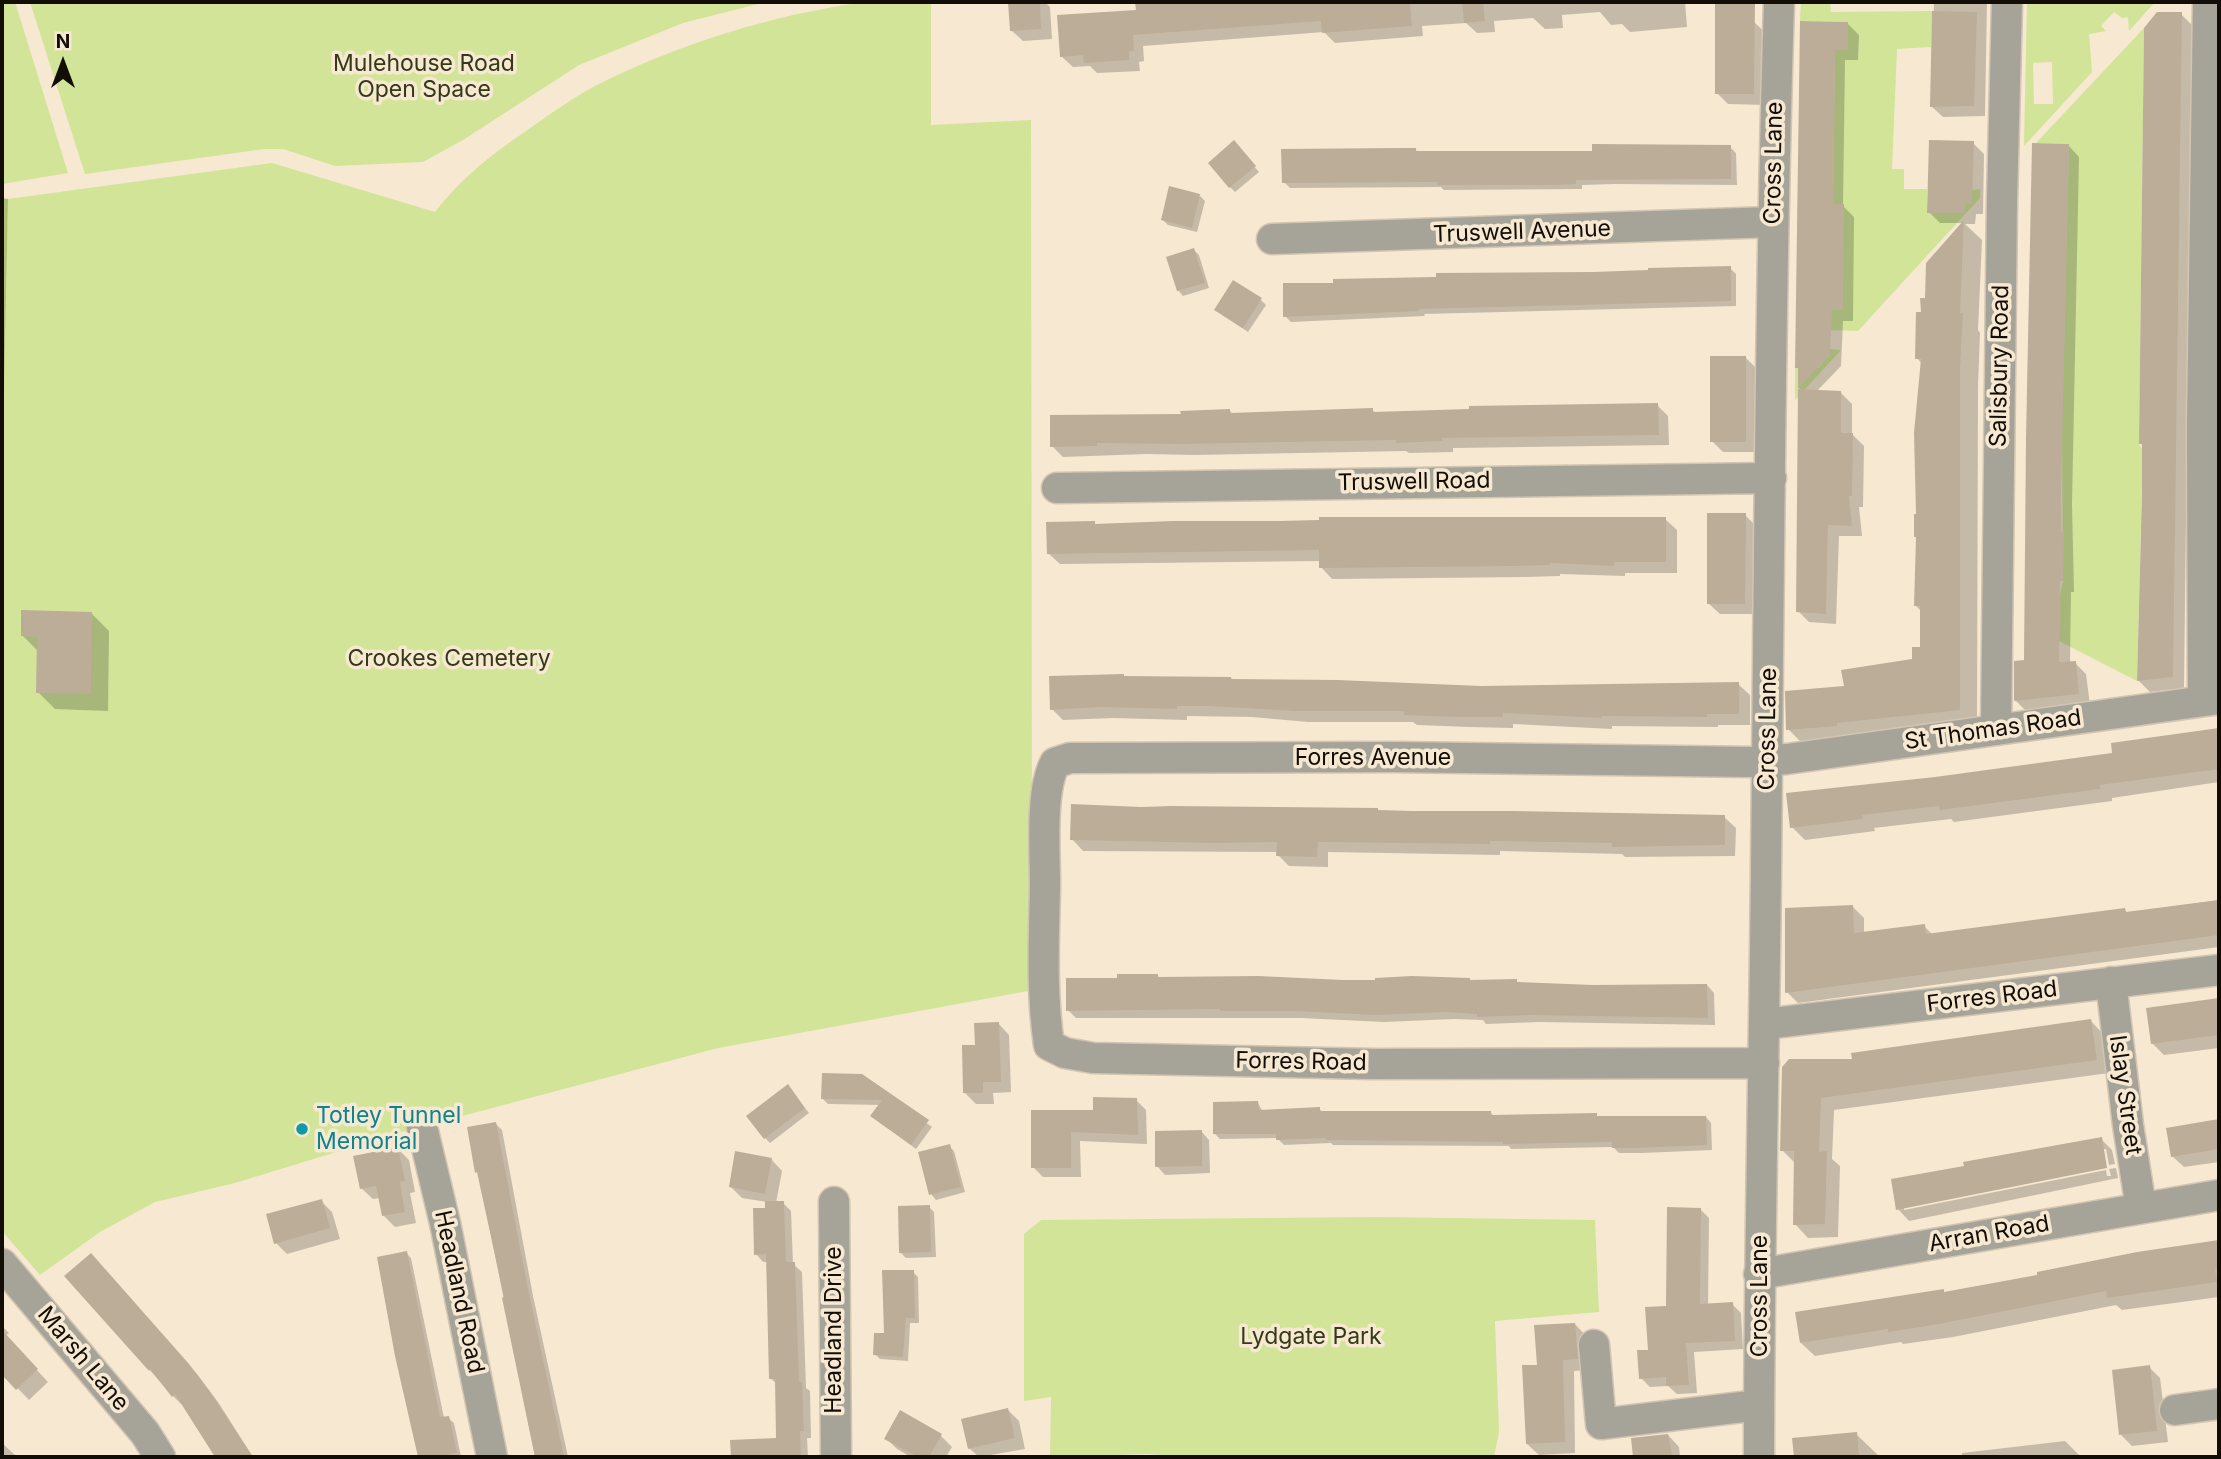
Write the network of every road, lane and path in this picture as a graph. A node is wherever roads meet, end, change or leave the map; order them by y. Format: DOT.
graph roads {
  1 [pos="1779,2"];
  2 [pos="2007,2"];
  3 [pos="2208,2"];
  4 [pos="1772,222"];
  5 [pos="1272,239"];
  6 [pos="1771,478"];
  7 [pos="1057,488"];
  8 [pos="2211,700"];
  9 [pos="1996,730"];
  10 [pos="1768,761"];
  11 [pos="1045,837"];
  12 [pos="2219,970"];
  13 [pos="2111,982"];
  14 [pos="1765,1024"];
  15 [pos="1764,1063"];
  16 [pos="422,1127"];
  17 [pos="2219,1195"];
  18 [pos="834,1202"];
  19 [pos="2141,1208"];
  20 [pos="2,1264"];
  21 [pos="1759,1274"];
  22 [pos="1594,1345"];
  23 [pos="2219,1404"];
  24 [pos="1759,1405"];
  25 [pos="2175,1410"];
  26 [pos="160,1457"];
  27 [pos="492,1457"];
  28 [pos="836,1457"];
  29 [pos="1759,1457"];
  1 -- 4 [label="street, Cross Lane"];
  2 -- 9 [label="street, Salisbury Road"];
  3 -- 8 [label="street"];
  4 -- 5 [label="street, Truswell Avenue"];
  4 -- 6 [label="street, Cross Lane"];
  6 -- 7 [label="street, Truswell Road"];
  6 -- 10 [label="street, Cross Lane"];
  8 -- 9 [label="street, St Thomas Road"];
  9 -- 10 [label="street, St Thomas Road"];
  10 -- 11 [label="street, Forres Avenue"];
  10 -- 14 [label="street, Cross Lane"];
  11 -- 15 [label="street, Forres Road"];
  12 -- 13 [label="street, Forres Road"];
  13 -- 14 [label="street, Forres Road"];
  13 -- 19 [label="street, Islay Street"];
  14 -- 15 [label="street, Cross Lane"];
  15 -- 21 [label="street, Cross Lane"];
  16 -- 27 [label="street, Headland Road"];
  17 -- 19 [label="street, Arran Road"];
  18 -- 28 [label="street, Headland Drive"];
  19 -- 21 [label="street, Arran Road"];
  20 -- 26 [label="street, Marsh Lane"];
  21 -- 24 [label="street, Cross Lane"];
  22 -- 24 [label="street"];
  23 -- 25 [label="street"];
  24 -- 29 [label="street, Cross Lane"];
}
